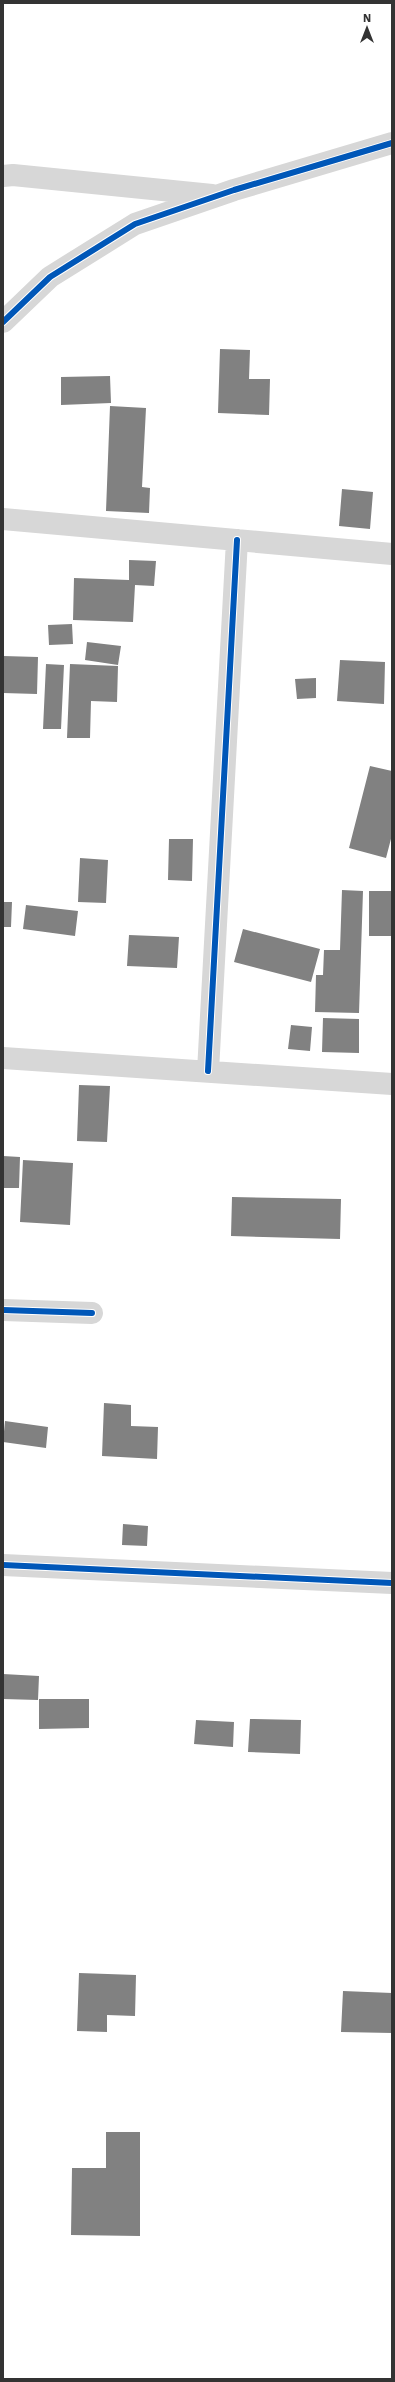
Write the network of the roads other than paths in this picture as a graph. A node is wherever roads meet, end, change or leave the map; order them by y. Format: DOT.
graph roads {
  1 [pos="392,143"];
  2 [pos="3,176"];
  3 [pos="219,196"];
  4 [pos="3,322"];
  5 [pos="3,519"];
  6 [pos="237,540"];
  7 [pos="392,554"];
  8 [pos="3,1058"];
  9 [pos="208,1071"];
  10 [pos="392,1084"];
  11 [pos="3,1310"];
  12 [pos="92,1313"];
  13 [pos="3,1565"];
  14 [pos="392,1583"];
  1 -- 3 [label="street"];
  2 -- 3 [label="street"];
  3 -- 4 [label="street"];
  5 -- 6 [label="street"];
  6 -- 7 [label="street"];
  6 -- 9 [label="street"];
  8 -- 9 [label="street"];
  9 -- 10 [label="street"];
  11 -- 12 [label="street"];
  13 -- 14 [label="street"];
}
